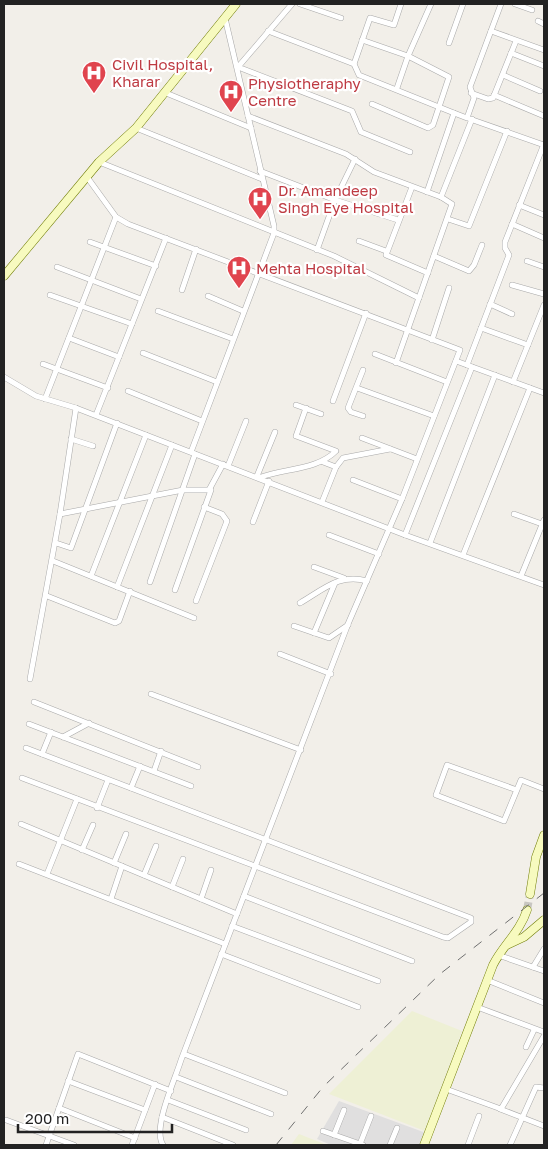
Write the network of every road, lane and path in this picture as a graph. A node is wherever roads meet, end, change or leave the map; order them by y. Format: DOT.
graph roads {
  1 [pos="236,4"];
  2 [pos="292,4"];
  3 [pos="300,4"];
  4 [pos="401,4"];
  5 [pos="431,4"];
  6 [pos="463,4"];
  7 [pos="501,4"];
  8 [pos="515,4"];
  9 [pos="532,10"];
  10 [pos="224,18"];
  11 [pos="341,18"];
  12 [pos="268,31"];
  13 [pos="491,31"];
  14 [pos="362,40"];
  15 [pos="516,40"];
  16 [pos="449,43"];
  17 [pos="544,50"];
  18 [pos="511,53"];
  19 [pos="408,56"];
  20 [pos="354,64"];
  21 [pos="544,66"];
  22 [pos="238,67"];
  23 [pos="502,75"];
  24 [pos="397,88"];
  25 [pos="540,90"];
  26 [pos="470,92"];
  27 [pos="166,93"];
  28 [pos="494,95"];
  29 [pos="372,104"];
  30 [pos="439,106"];
  31 [pos="454,113"];
  32 [pos="248,116"];
  33 [pos="544,116"];
  34 [pos="470,119"];
  35 [pos="136,128"];
  36 [pos="251,128"];
  37 [pos="507,131"];
  38 [pos="544,145"];
  39 [pos="410,152"];
  40 [pos="354,159"];
  41 [pos="99,162"];
  42 [pos="260,171"];
  43 [pos="87,177"];
  44 [pos="262,178"];
  45 [pos="412,187"];
  46 [pos="427,192"];
  47 [pos="441,197"];
  48 [pos="335,200"];
  49 [pos="520,205"];
  50 [pos="544,215"];
  51 [pos="116,217"];
  52 [pos="398,220"];
  53 [pos="448,220"];
  54 [pos="512,224"];
  55 [pos="274,233"];
  56 [pos="166,238"];
  57 [pos="544,238"];
  58 [pos="359,241"];
  59 [pos="90,242"];
  60 [pos="482,245"];
  61 [pos="106,247"];
  62 [pos="196,249"];
  63 [pos="317,250"];
  64 [pos="386,250"];
  65 [pos="434,256"];
  66 [pos="527,261"];
  67 [pos="156,266"];
  68 [pos="57,267"];
  69 [pos="544,267"];
  70 [pos="258,272"];
  71 [pos="428,272"];
  72 [pos="4,276"];
  73 [pos="92,280"];
  74 [pos="512,285"];
  75 [pos="449,288"];
  76 [pos="182,290"];
  77 [pos="544,294"];
  78 [pos="50,295"];
  79 [pos="208,296"];
  80 [pos="419,298"];
  81 [pos="141,299"];
  82 [pos="490,304"];
  83 [pos="544,305"];
  84 [pos="81,306"];
  85 [pos="158,311"];
  86 [pos="243,311"];
  87 [pos="366,313"];
  88 [pos="512,314"];
  89 [pos="132,324"];
  90 [pos="481,328"];
  91 [pos="408,331"];
  92 [pos="69,338"];
  93 [pos="233,339"];
  94 [pos="432,340"];
  95 [pos="528,345"];
  96 [pos="143,353"];
  97 [pos="375,354"];
  98 [pos="120,357"];
  99 [pos="456,361"];
  100 [pos="396,362"];
  101 [pos="43,364"];
  102 [pos="469,366"];
  103 [pos="58,369"];
  104 [pos="363,370"];
  105 [pos="495,376"];
  106 [pos="4,377"];
  107 [pos="217,382"];
  108 [pos="447,382"];
  109 [pos="513,382"];
  110 [pos="108,388"];
  111 [pos="357,388"];
  112 [pos="530,388"];
  113 [pos="128,391"];
  114 [pos="544,393"];
  115 [pos="45,399"];
  116 [pos="332,401"];
  117 [pos="296,405"];
  118 [pos="76,408"];
  119 [pos="306,408"];
  120 [pos="321,414"];
  121 [pos="96,416"];
  122 [pos="363,416"];
  123 [pos="434,416"];
  124 [pos="202,421"];
  125 [pos="246,421"];
  126 [pos="117,424"];
  127 [pos="275,432"];
  128 [pos="146,435"];
  129 [pos="362,438"];
  130 [pos="71,439"];
  131 [pos="172,445"];
  132 [pos="93,446"];
  133 [pos="390,449"];
  134 [pos="336,451"];
  135 [pos="193,453"];
  136 [pos="350,456"];
  137 [pos="417,459"];
  138 [pos="323,462"];
  139 [pos="225,465"];
  140 [pos="336,467"];
  141 [pos="259,477"];
  142 [pos="353,480"];
  143 [pos="269,481"];
  144 [pos="211,489"];
  145 [pos="183,490"];
  146 [pos="152,496"];
  147 [pos="402,499"];
  148 [pos="322,502"];
  149 [pos="120,503"];
  150 [pos="204,507"];
  151 [pos="84,510"];
  152 [pos="60,514"];
  153 [pos="514,514"];
  154 [pos="253,522"];
  155 [pos="543,522"];
  156 [pos="390,529"];
  157 [pos="329,535"];
  158 [pos="406,535"];
  159 [pos="56,543"];
  160 [pos="430,543"];
  161 [pos="378,554"];
  162 [pos="463,555"];
  163 [pos="53,561"];
  164 [pos="314,567"];
  165 [pos="91,576"];
  166 [pos="521,576"];
  167 [pos="344,578"];
  168 [pos="367,581"];
  169 [pos="150,582"];
  170 [pos="335,583"];
  171 [pos="544,585"];
  172 [pos="118,587"];
  173 [pos="175,590"];
  174 [pos="130,592"];
  175 [pos="47,596"];
  176 [pos="196,600"];
  177 [pos="300,602"];
  178 [pos="194,618"];
  179 [pos="348,624"];
  180 [pos="294,626"];
  181 [pos="314,633"];
  182 [pos="280,654"];
  183 [pos="331,674"];
  184 [pos="30,679"];
  185 [pos="151,694"];
  186 [pos="34,702"];
  187 [pos="89,723"];
  188 [pos="29,724"];
  189 [pos="51,732"];
  190 [pos="63,737"];
  191 [pos="26,748"];
  192 [pos="302,750"];
  193 [pos="161,751"];
  194 [pos="42,754"];
  195 [pos="140,766"];
  196 [pos="198,767"];
  197 [pos="154,771"];
  198 [pos="22,778"];
  199 [pos="108,780"];
  200 [pos="191,786"];
  201 [pos="131,788"];
  202 [pos="544,789"];
  203 [pos="517,790"];
  204 [pos="77,799"];
  205 [pos="97,808"];
  206 [pos="21,824"];
  207 [pos="93,824"];
  208 [pos="126,834"];
  209 [pos="544,834"];
  210 [pos="266,841"];
  211 [pos="59,842"];
  212 [pos="156,846"];
  213 [pos="82,850"];
  214 [pos="183,859"];
  215 [pos="114,863"];
  216 [pos="19,864"];
  217 [pos="122,866"];
  218 [pos="255,868"];
  219 [pos="211,870"];
  220 [pos="47,874"];
  221 [pos="144,875"];
  222 [pos="172,887"];
  223 [pos="530,894"];
  224 [pos="244,896"];
  225 [pos="111,898"];
  226 [pos="201,899"];
  227 [pos="527,910"];
  228 [pos="237,914"];
  229 [pos="544,920"];
  230 [pos="232,926"];
  231 [pos="225,944"];
  232 [pos="505,946"];
  233 [pos="544,948"];
  234 [pos="221,954"];
  235 [pos="498,955"];
  236 [pos="412,961"];
  237 [pos="533,967"];
  238 [pos="544,971"];
  239 [pos="487,980"];
  240 [pos="378,981"];
  241 [pos="544,1003"];
  242 [pos="358,1007"];
  243 [pos="477,1007"];
  244 [pos="534,1030"];
  245 [pos="544,1034"];
  246 [pos="526,1047"];
  247 [pos="184,1054"];
  248 [pos="176,1077"];
  249 [pos="68,1081"];
  250 [pos="155,1084"];
  251 [pos="544,1088"];
  252 [pos="446,1089"];
  253 [pos="171,1091"];
  254 [pos="285,1093"];
  255 [pos="168,1100"];
  256 [pos="59,1108"];
  257 [pos="500,1109"];
  258 [pos="145,1110"];
  259 [pos="344,1110"];
  260 [pos="271,1114"];
  261 [pos="371,1116"];
  262 [pos="479,1116"];
  263 [pos="162,1117"];
  264 [pos="522,1117"];
  265 [pos="6,1120"];
  266 [pos="544,1126"];
  267 [pos="397,1128"];
  268 [pos="246,1130"];
  269 [pos="323,1131"];
  270 [pos="334,1135"];
  271 [pos="50,1136"];
  272 [pos="135,1138"];
  273 [pos="163,1144"];
  274 [pos="46,1145"];
  275 [pos="74,1145"];
  276 [pos="132,1145"];
  277 [pos="169,1145"];
  278 [pos="233,1145"];
  279 [pos="361,1145"];
  280 [pos="390,1145"];
  281 [pos="424,1145"];
  282 [pos="468,1145"];
  283 [pos="510,1145"];
  1 -- 10 [label="street"];
  2 -- 12 [label="street"];
  3 -- 11 [label="street"];
  4 -- 14 [label="street"];
  5 -- 19 [label="street"];
  6 -- 16 [label="street"];
  7 -- 13 [label="street"];
  8 -- 9 [label="street"];
  10 -- 22 [label="street"];
  10 -- 27 [label="street"];
  12 -- 20 [label="street"];
  12 -- 22 [label="street"];
  13 -- 15 [label="street"];
  13 -- 26 [label="street"];
  14 -- 19 [label="street"];
  14 -- 20 [label="street"];
  15 -- 17 [label="street"];
  15 -- 18 [label="street"];
  18 -- 21 [label="street"];
  18 -- 23 [label="street"];
  19 -- 24 [label="street"];
  19 -- 30 [label="street"];
  20 -- 24 [label="street"];
  22 -- 32 [label="street"];
  22 -- 39 [label="street"];
  23 -- 25 [label="street"];
  23 -- 28 [label="street"];
  24 -- 30 [label="street"];
  26 -- 28 [label="street"];
  26 -- 34 [label="street"];
  27 -- 35 [label="street"];
  27 -- 36 [label="street"];
  28 -- 33 [label="street"];
  29 -- 30 [label="street"];
  30 -- 31 [label="street"];
  31 -- 34 [label="street"];
  31 -- 46 [label="street"];
  32 -- 36 [label="street"];
  32 -- 40 [label="street"];
  34 -- 37 [label="street"];
  34 -- 47 [label="street"];
  35 -- 41 [label="street"];
  35 -- 44 [label="street"];
  36 -- 42 [label="street"];
  37 -- 38 [label="street"];
  37 -- 53 [label="street"];
  38 -- 49 [label="street"];
  40 -- 45 [label="street"];
  40 -- 48 [label="street"];
  41 -- 43 [label="street"];
  41 -- 55 [label="street"];
  42 -- 44 [label="street"];
  42 -- 48 [label="street"];
  43 -- 51 [label="street"];
  43 -- 72 [label="street"];
  44 -- 55 [label="street"];
  45 -- 46 [label="street"];
  45 -- 52 [label="street"];
  46 -- 47 [label="street"];
  47 -- 53 [label="street"];
  48 -- 52 [label="street"];
  48 -- 63 [label="street"];
  49 -- 50 [label="street"];
  49 -- 54 [label="street"];
  51 -- 56 [label="street"];
  51 -- 61 [label="street"];
  52 -- 64 [label="street"];
  53 -- 65 [label="street"];
  54 -- 57 [label="street"];
  54 -- 82 [label="street"];
  55 -- 63 [label="street"];
  55 -- 70 [label="street"];
  56 -- 62 [label="street"];
  56 -- 67 [label="street"];
  58 -- 64 [label="street"];
  59 -- 61 [label="street"];
  60 -- 65 [label="street"];
  61 -- 67 [label="street"];
  61 -- 73 [label="street"];
  62 -- 70 [label="street"];
  62 -- 76 [label="street"];
  63 -- 80 [label="street"];
  64 -- 71 [label="street"];
  65 -- 71 [label="street"];
  66 -- 69 [label="street"];
  67 -- 81 [label="street"];
  68 -- 73 [label="street"];
  70 -- 86 [label="street"];
  70 -- 87 [label="street"];
  71 -- 80 [label="street"];
  73 -- 81 [label="street"];
  73 -- 84 [label="street"];
  74 -- 77 [label="street"];
  75 -- 94 [label="street"];
  78 -- 84 [label="street"];
  79 -- 86 [label="street"];
  80 -- 91 [label="street"];
  81 -- 89 [label="street"];
  82 -- 88 [label="street"];
  82 -- 90 [label="street"];
  83 -- 95 [label="street"];
  84 -- 89 [label="street"];
  84 -- 92 [label="street"];
  85 -- 93 [label="street"];
  86 -- 93 [label="street"];
  87 -- 91 [label="street"];
  87 -- 116 [label="street"];
  89 -- 98 [label="street"];
  90 -- 95 [label="street"];
  90 -- 102 [label="street"];
  91 -- 94 [label="street"];
  91 -- 100 [label="street"];
  92 -- 98 [label="street"];
  92 -- 103 [label="street"];
  93 -- 107 [label="street"];
  94 -- 99 [label="street"];
  95 -- 109 [label="street"];
  96 -- 107 [label="street"];
  97 -- 100 [label="street"];
  98 -- 110 [label="street"];
  99 -- 102 [label="street"];
  99 -- 108 [label="street"];
  100 -- 108 [label="street"];
  101 -- 103 [label="street"];
  102 -- 105 [label="street"];
  102 -- 158 [label="street"];
  103 -- 110 [label="street"];
  103 -- 115 [label="street"];
  104 -- 111 [label="street"];
  105 -- 109 [label="street"];
  105 -- 160 [label="street"];
  106 -- 115 [label="street"];
  107 -- 124 [label="street"];
  108 -- 123 [label="street"];
  109 -- 112 [label="street"];
  110 -- 121 [label="street"];
  111 -- 122 [label="street"];
  111 -- 123 [label="street"];
  112 -- 114 [label="street"];
  112 -- 162 [label="street"];
  113 -- 124 [label="street"];
  115 -- 118 [label="street"];
  117 -- 119 [label="street"];
  118 -- 121 [label="street"];
  118 -- 130 [label="street"];
  119 -- 120 [label="street"];
  119 -- 134 [label="street"];
  121 -- 126 [label="street"];
  123 -- 137 [label="street"];
  124 -- 135 [label="street"];
  125 -- 139 [label="street"];
  126 -- 128 [label="street"];
  126 -- 151 [label="street"];
  127 -- 141 [label="street"];
  128 -- 131 [label="street"];
  128 -- 149 [label="street"];
  129 -- 133 [label="street"];
  130 -- 132 [label="street"];
  130 -- 152 [label="street"];
  131 -- 135 [label="street"];
  131 -- 146 [label="street"];
  133 -- 136 [label="street"];
  133 -- 137 [label="street"];
  134 -- 136 [label="street"];
  134 -- 138 [label="street"];
  135 -- 139 [label="street"];
  135 -- 145 [label="street"];
  136 -- 140 [label="street"];
  137 -- 147 [label="street"];
  138 -- 140 [label="street"];
  138 -- 141 [label="street"];
  139 -- 141 [label="street"];
  139 -- 144 [label="street"];
  140 -- 148 [label="street"];
  141 -- 143 [label="street"];
  142 -- 147 [label="street"];
  143 -- 148 [label="street"];
  143 -- 154 [label="street"];
  144 -- 145 [label="street"];
  144 -- 150 [label="street"];
  145 -- 146 [label="street"];
  145 -- 169 [label="street"];
  146 -- 149 [label="street"];
  146 -- 172 [label="street"];
  147 -- 156 [label="street"];
  148 -- 156 [label="street"];
  149 -- 151 [label="street"];
  149 -- 165 [label="street"];
  150 -- 173 [label="street"];
  150 -- 176 [label="street"];
  151 -- 152 [label="street"];
  151 -- 159 [label="street"];
  152 -- 159 [label="street"];
  153 -- 155 [label="street"];
  155 -- 166 [label="street"];
  156 -- 158 [label="street"];
  156 -- 161 [label="street"];
  157 -- 161 [label="street"];
  158 -- 160 [label="street"];
  159 -- 163 [label="street"];
  160 -- 162 [label="street"];
  161 -- 168 [label="street"];
  162 -- 166 [label="street"];
  163 -- 165 [label="street"];
  163 -- 175 [label="street"];
  164 -- 167 [label="street"];
  165 -- 172 [label="street"];
  166 -- 171 [label="street"];
  167 -- 168 [label="street"];
  167 -- 170 [label="street"];
  168 -- 179 [label="street"];
  170 -- 177 [label="street"];
  170 -- 181 [label="street"];
  172 -- 174 [label="street"];
  174 -- 175 [label="street"];
  174 -- 178 [label="street"];
  175 -- 184 [label="street"];
  179 -- 181 [label="street"];
  179 -- 183 [label="street"];
  180 -- 181 [label="street"];
  182 -- 183 [label="street"];
  183 -- 192 [label="street"];
  185 -- 192 [label="street"];
  186 -- 187 [label="street"];
  187 -- 190 [label="street"];
  187 -- 193 [label="street"];
  188 -- 189 [label="street"];
  189 -- 190 [label="street"];
  189 -- 194 [label="street"];
  190 -- 195 [label="street"];
  191 -- 194 [label="street"];
  192 -- 210 [label="street"];
  193 -- 196 [label="street"];
  193 -- 197 [label="street"];
  194 -- 199 [label="street"];
  195 -- 197 [label="street"];
  195 -- 201 [label="street"];
  197 -- 200 [label="street"];
  198 -- 204 [label="street"];
  199 -- 201 [label="street"];
  199 -- 205 [label="street"];
  201 -- 210 [label="street"];
  202 -- 203 [label="street"];
  203 -- 203 [label="street"];
  204 -- 205 [label="street"];
  204 -- 211 [label="street"];
  205 -- 218 [label="street"];
  206 -- 211 [label="street"];
  207 -- 213 [label="street"];
  208 -- 215 [label="street"];
  209 -- 223 [label="street"];
  210 -- 218 [label="street"];
  210 -- 218 [label="street"];
  211 -- 213 [label="street"];
  211 -- 220 [label="street"];
  212 -- 221 [label="street"];
  213 -- 215 [label="street"];
  214 -- 222 [label="street"];
  215 -- 217 [label="street"];
  216 -- 220 [label="street"];
  217 -- 221 [label="street"];
  217 -- 225 [label="street"];
  218 -- 224 [label="street"];
  219 -- 226 [label="street"];
  220 -- 225 [label="street"];
  221 -- 222 [label="street"];
  222 -- 226 [label="street"];
  224 -- 228 [label="street"];
  224 -- 236 [label="street"];
  225 -- 231 [label="street"];
  226 -- 228 [label="street"];
  227 -- 232 [label="street"];
  228 -- 230 [label="street"];
  229 -- 232 [label="street"];
  230 -- 231 [label="street"];
  230 -- 240 [label="street"];
  231 -- 234 [label="street"];
  232 -- 235 [label="street"];
  233 -- 237 [label="street"];
  234 -- 242 [label="street"];
  234 -- 247 [label="street"];
  235 -- 237 [label="street"];
  235 -- 239 [label="street"];
  237 -- 238 [label="street"];
  239 -- 241 [label="street"];
  239 -- 243 [label="street"];
  243 -- 244 [label="street"];
  243 -- 252 [label="street"];
  244 -- 245 [label="street"];
  244 -- 246 [label="street"];
  245 -- 257 [label="street"];
  247 -- 248 [label="street"];
  247 -- 254 [label="street"];
  248 -- 253 [label="street"];
  248 -- 260 [label="street"];
  249 -- 250 [label="street"];
  249 -- 256 [label="street"];
  249 -- 258 [label="street"];
  250 -- 253 [label="street"];
  250 -- 258 [label="street"];
  251 -- 264 [label="street"];
  252 -- 257 [label="street"];
  252 -- 281 [label="street"];
  253 -- 255 [label="street"];
  255 -- 263 [label="street"];
  255 -- 268 [label="street"];
  256 -- 271 [label="street"];
  256 -- 272 [label="street"];
  257 -- 264 [label="street"];
  258 -- 272 [label="street"];
  259 -- 270 [label="street"];
  261 -- 279 [label="street"];
  262 -- 282 [label="street"];
  263 -- 273 [label="street"];
  263 -- 278 [label="street"];
  264 -- 266 [label="street"];
  264 -- 283 [label="street"];
  265 -- 271 [label="street"];
  267 -- 280 [label="street"];
  269 -- 270 [label="street"];
  270 -- 279 [label="street"];
  271 -- 274 [label="street"];
  271 -- 275 [label="street"];
  272 -- 276 [label="street"];
  273 -- 277 [label="street"];
}
